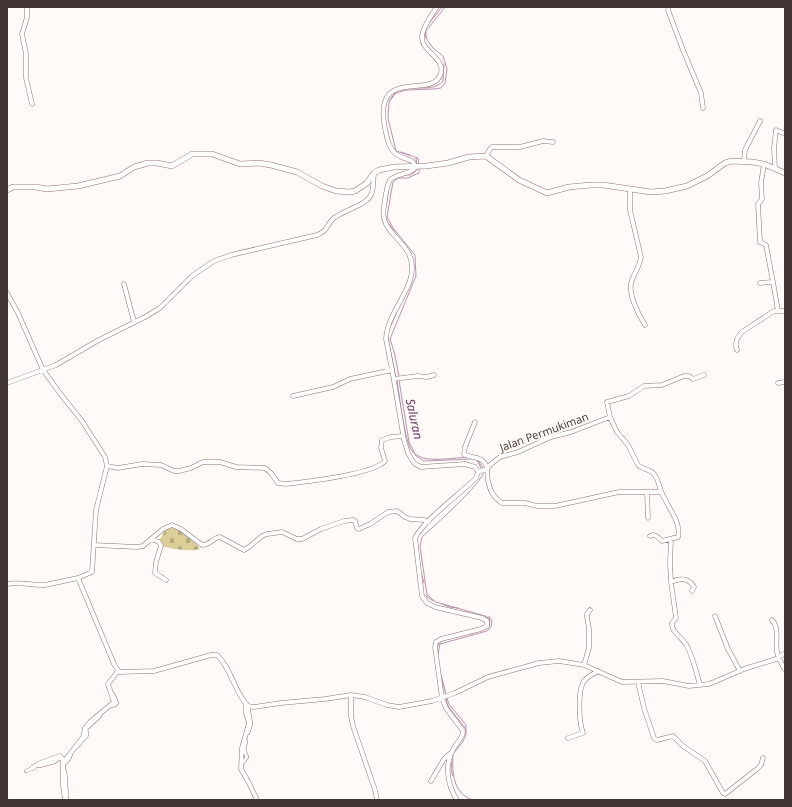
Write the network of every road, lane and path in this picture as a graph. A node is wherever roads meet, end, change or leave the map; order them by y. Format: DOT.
graph roads {
  1 [pos="27,7"];
  2 [pos="437,7"];
  3 [pos="669,7"];
  4 [pos="32,104"];
  5 [pos="703,108"];
  6 [pos="760,121"];
  7 [pos="785,132"];
  8 [pos="553,142"];
  9 [pos="486,156"];
  10 [pos="744,161"];
  11 [pos="764,164"];
  12 [pos="416,166"];
  13 [pos="775,168"];
  14 [pos="374,172"];
  15 [pos="785,173"];
  16 [pos="630,189"];
  17 [pos="7,190"];
  18 [pos="773,282"];
  19 [pos="760,283"];
  20 [pos="124,284"];
  21 [pos="7,293"];
  22 [pos="778,311"];
  23 [pos="785,311"];
  24 [pos="134,322"];
  25 [pos="645,324"];
  26 [pos="737,350"];
  27 [pos="43,370"];
  28 [pos="392,370"];
  29 [pos="434,375"];
  30 [pos="704,375"];
  31 [pos="397,379"];
  32 [pos="785,382"];
  33 [pos="7,383"];
  34 [pos="778,383"];
  35 [pos="293,396"];
  36 [pos="610,417"];
  37 [pos="475,422"];
  38 [pos="403,436"];
  39 [pos="107,466"];
  40 [pos="486,470"];
  41 [pos="479,472"];
  42 [pos="647,492"];
  43 [pos="661,492"];
  44 [pos="648,518"];
  45 [pos="428,522"];
  46 [pos="650,536"];
  47 [pos="151,539"];
  48 [pos="671,539"];
  49 [pos="94,545"];
  50 [pos="78,578"];
  51 [pos="166,580"];
  52 [pos="671,582"];
  53 [pos="7,584"];
  54 [pos="692,592"];
  55 [pos="590,610"];
  56 [pos="715,616"];
  57 [pos="772,620"];
  58 [pos="785,653"];
  59 [pos="779,657"];
  60 [pos="584,665"];
  61 [pos="785,670"];
  62 [pos="598,671"];
  63 [pos="740,671"];
  64 [pos="119,672"];
  65 [pos="638,682"];
  66 [pos="700,684"];
  67 [pos="351,695"];
  68 [pos="443,698"];
  69 [pos="247,705"];
  70 [pos="568,738"];
  71 [pos="452,752"];
  72 [pos="763,758"];
  73 [pos="63,761"];
  74 [pos="32,768"];
  75 [pos="26,771"];
  76 [pos="431,781"];
  77 [pos="66,800"];
  78 [pos="258,800"];
  79 [pos="377,800"];
  80 [pos="456,800"];
  1 -- 4 [label="street"];
  2 -- 12 [label="street"];
  3 -- 5 [label="street"];
  6 -- 10 [label="street"];
  7 -- 13 [label="street"];
  8 -- 9 [label="street"];
  9 -- 12 [label="street"];
  9 -- 16 [label="street"];
  10 -- 11 [label="street"];
  10 -- 16 [label="street"];
  11 -- 13 [label="street"];
  11 -- 18 [label="street"];
  12 -- 14 [label="street"];
  12 -- 28 [label="street"];
  13 -- 15 [label="street"];
  14 -- 17 [label="street"];
  14 -- 24 [label="street"];
  16 -- 25 [label="street"];
  18 -- 19 [label="street"];
  18 -- 22 [label="street"];
  20 -- 24 [label="street"];
  21 -- 27 [label="street"];
  22 -- 23 [label="street"];
  22 -- 26 [label="street"];
  24 -- 27 [label="street"];
  27 -- 33 [label="street"];
  27 -- 39 [label="street"];
  28 -- 31 [label="street"];
  28 -- 35 [label="street"];
  29 -- 31 [label="street"];
  30 -- 36 [label="street"];
  31 -- 38 [label="street"];
  32 -- 34 [label="street"];
  36 -- 40 [label="street, Jalan Permukiman"];
  36 -- 43 [label="street"];
  37 -- 40 [label="street"];
  38 -- 39 [label="street"];
  38 -- 41 [label="street"];
  39 -- 49 [label="street"];
  40 -- 41 [label="street, Jalan Permukiman"];
  40 -- 42 [label="street"];
  41 -- 45 [label="street"];
  42 -- 43 [label="street"];
  42 -- 44 [label="street"];
  43 -- 48 [label="street"];
  45 -- 47 [label="street"];
  45 -- 68 [label="street"];
  46 -- 48 [label="street"];
  47 -- 49 [label="street"];
  47 -- 51 [label="street"];
  48 -- 52 [label="street"];
  49 -- 50 [label="street"];
  50 -- 53 [label="street"];
  50 -- 64 [label="street"];
  52 -- 54 [label="street"];
  52 -- 66 [label="street"];
  55 -- 60 [label="street"];
  56 -- 63 [label="street"];
  57 -- 59 [label="street"];
  58 -- 59 [label="street"];
  59 -- 61 [label="street"];
  59 -- 63 [label="street"];
  60 -- 62 [label="street"];
  60 -- 68 [label="street"];
  62 -- 65 [label="street"];
  62 -- 70 [label="street"];
  63 -- 66 [label="street"];
  64 -- 69 [label="street"];
  64 -- 73 [label="street"];
  65 -- 66 [label="street"];
  65 -- 72 [label="street"];
  67 -- 68 [label="street"];
  67 -- 69 [label="street"];
  67 -- 79 [label="street"];
  68 -- 71 [label="street"];
  69 -- 78 [label="street"];
  71 -- 76 [label="street"];
  71 -- 80 [label="street"];
  73 -- 74 [label="street"];
  73 -- 75 [label="street"];
  73 -- 77 [label="street"];
}
